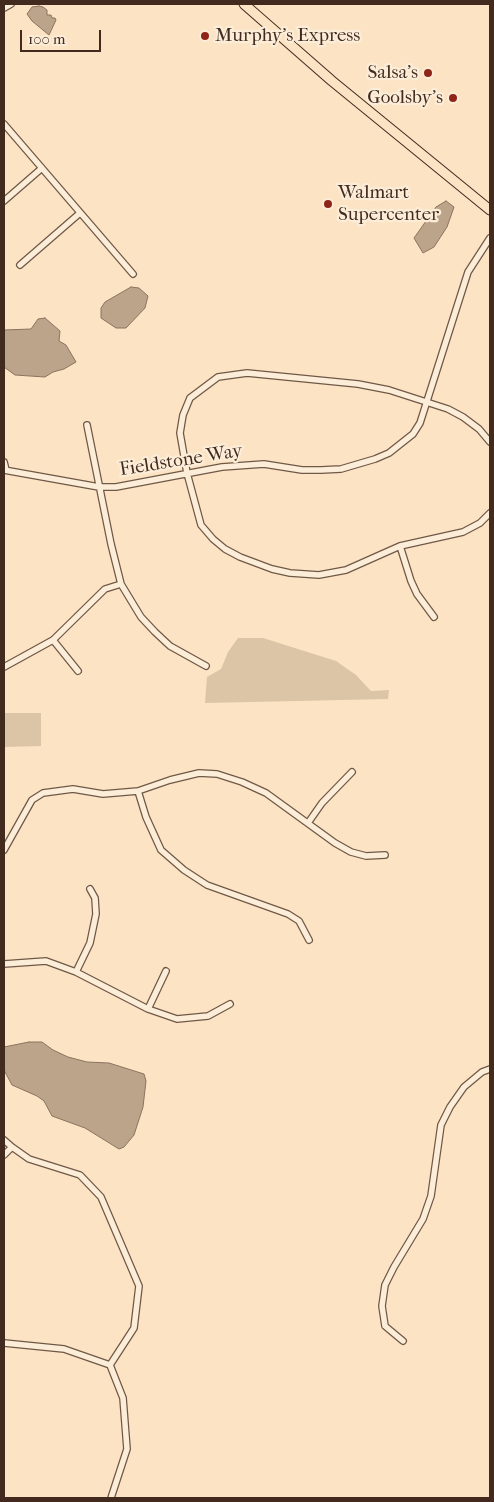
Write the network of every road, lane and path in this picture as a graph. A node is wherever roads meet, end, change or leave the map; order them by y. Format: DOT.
graph roads {
  1 [pos="10,4"];
  2 [pos="244,4"];
  3 [pos="4,8"];
  4 [pos="4,125"];
  5 [pos="42,168"];
  6 [pos="4,201"];
  7 [pos="490,210"];
  8 [pos="80,213"];
  9 [pos="490,238"];
  10 [pos="20,265"];
  11 [pos="133,274"];
  12 [pos="427,401"];
  13 [pos="87,425"];
  14 [pos="490,442"];
  15 [pos="4,462"];
  16 [pos="5,470"];
  17 [pos="187,473"];
  18 [pos="99,487"];
  19 [pos="490,513"];
  20 [pos="400,546"];
  21 [pos="121,584"];
  22 [pos="434,617"];
  23 [pos="53,640"];
  24 [pos="206,666"];
  25 [pos="4,667"];
  26 [pos="78,671"];
  27 [pos="352,772"];
  28 [pos="138,791"];
  29 [pos="308,823"];
  30 [pos="4,850"];
  31 [pos="384,855"];
  32 [pos="90,889"];
  33 [pos="309,940"];
  34 [pos="4,964"];
  35 [pos="166,971"];
  36 [pos="76,972"];
  37 [pos="230,1004"];
  38 [pos="148,1009"];
  39 [pos="490,1069"];
  40 [pos="4,1140"];
  41 [pos="12,1147"];
  42 [pos="4,1155"];
  43 [pos="403,1341"];
  44 [pos="4,1343"];
  45 [pos="110,1365"];
  46 [pos="110,1498"];
  1 -- 3 [label="street"];
  2 -- 7 [label="main road"];
  4 -- 5 [label="street"];
  5 -- 6 [label="street"];
  5 -- 8 [label="street"];
  8 -- 10 [label="street"];
  8 -- 11 [label="street"];
  9 -- 12 [label="street, Fieldstone Way"];
  12 -- 14 [label="street"];
  12 -- 17 [label="street, Fieldstone Way"];
  12 -- 17 [label="street"];
  13 -- 18 [label="street"];
  15 -- 16 [label="street"];
  16 -- 18 [label="street, Fieldstone Way"];
  17 -- 18 [label="street, Fieldstone Way"];
  17 -- 20 [label="street"];
  18 -- 21 [label="street"];
  19 -- 20 [label="street"];
  20 -- 22 [label="street"];
  21 -- 23 [label="street"];
  21 -- 24 [label="street"];
  23 -- 25 [label="street"];
  23 -- 26 [label="street"];
  27 -- 29 [label="street"];
  28 -- 29 [label="street"];
  28 -- 30 [label="street"];
  28 -- 33 [label="street"];
  29 -- 31 [label="street"];
  32 -- 36 [label="street"];
  34 -- 36 [label="street"];
  35 -- 38 [label="street"];
  36 -- 38 [label="street"];
  37 -- 38 [label="street"];
  39 -- 43 [label="street"];
  40 -- 41 [label="street"];
  41 -- 42 [label="street"];
  41 -- 45 [label="street"];
  44 -- 45 [label="street"];
  45 -- 46 [label="street"];
}
